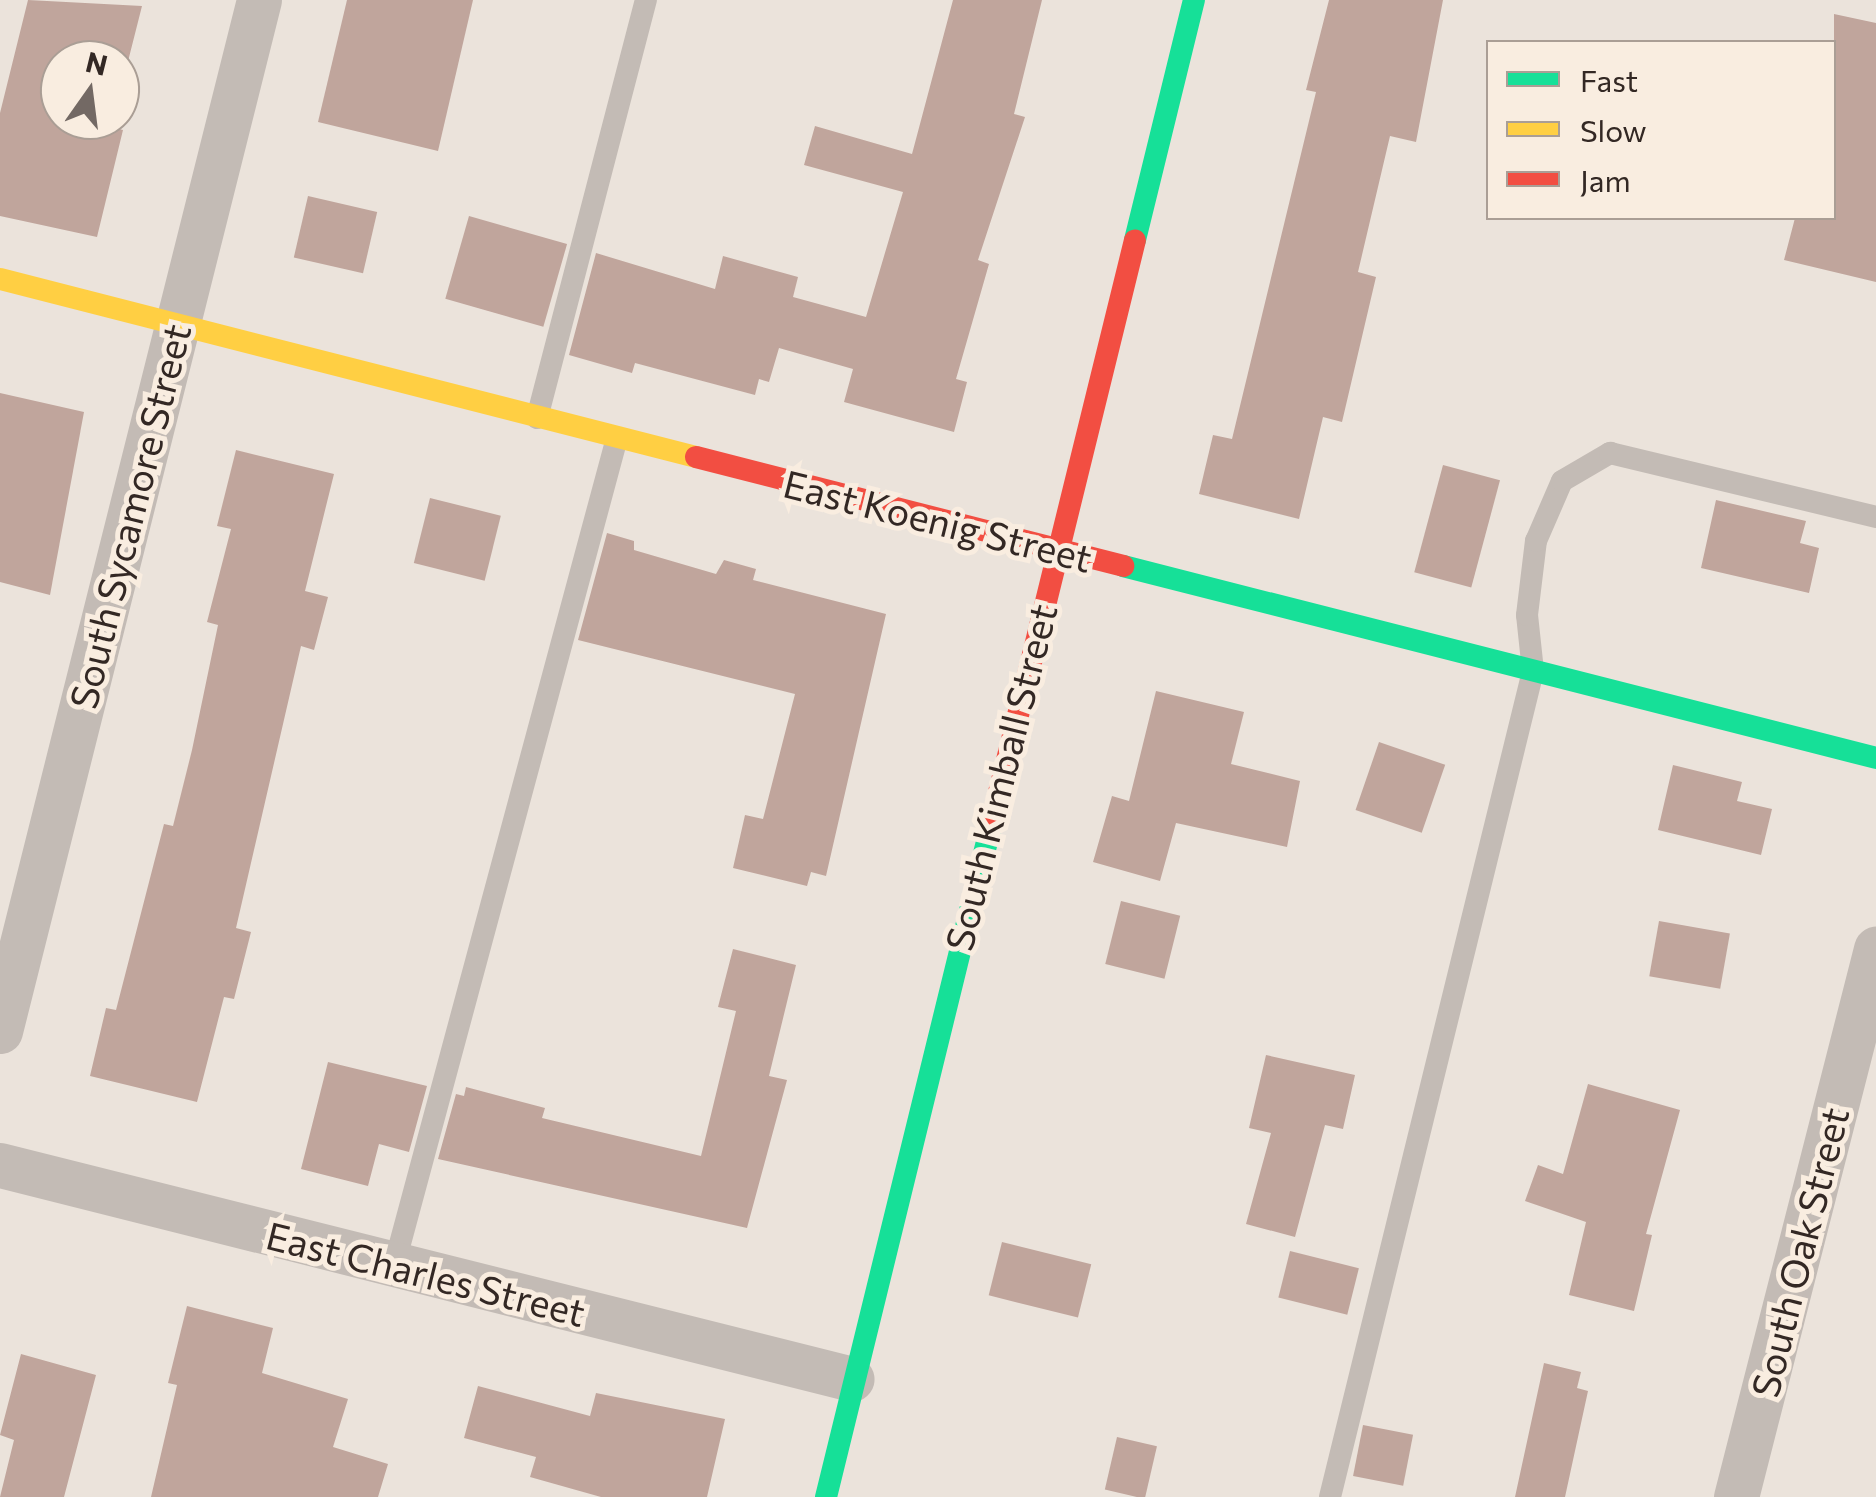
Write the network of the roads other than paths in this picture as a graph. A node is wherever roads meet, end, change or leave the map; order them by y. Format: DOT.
graph roads {
  1 [pos="259,0"];
  2 [pos="646,0"];
  3 [pos="1194,0"];
  4 [pos="0,279"];
  5 [pos="177,325"];
  6 [pos="537,418"];
  7 [pos="617,438"];
  8 [pos="1876,517"];
  9 [pos="1056,550"];
  10 [pos="1532,671"];
  11 [pos="1876,758"];
  12 [pos="1876,949"];
  13 [pos="0,1031"];
  14 [pos="0,1166"];
  15 [pos="394,1266"];
  16 [pos="852,1380"];
  17 [pos="826,1497"];
  18 [pos="1330,1497"];
  19 [pos="1736,1497"];
  1 -- 5 [label="street, South Sycamore Street"];
  2 -- 6 [label="lane"];
  3 -- 9 [label="street, South Kimball Street"];
  4 -- 5 [label="street, East Koenig Street"];
  5 -- 6 [label="street, East Koenig Street"];
  5 -- 13 [label="street, South Sycamore Street"];
  6 -- 7 [label="street, East Koenig Street"];
  7 -- 9 [label="street, East Koenig Street"];
  7 -- 15 [label="lane"];
  8 -- 10 [label="lane"];
  9 -- 10 [label="street, East Koenig Street"];
  9 -- 16 [label="street, South Kimball Street"];
  10 -- 11 [label="street, East Koenig Street"];
  10 -- 18 [label="lane"];
  12 -- 19 [label="street, South Oak Street"];
  14 -- 15 [label="street, East Charles Street"];
  15 -- 16 [label="street, East Charles Street"];
  16 -- 17 [label="street, South Kimball Street"];
}
